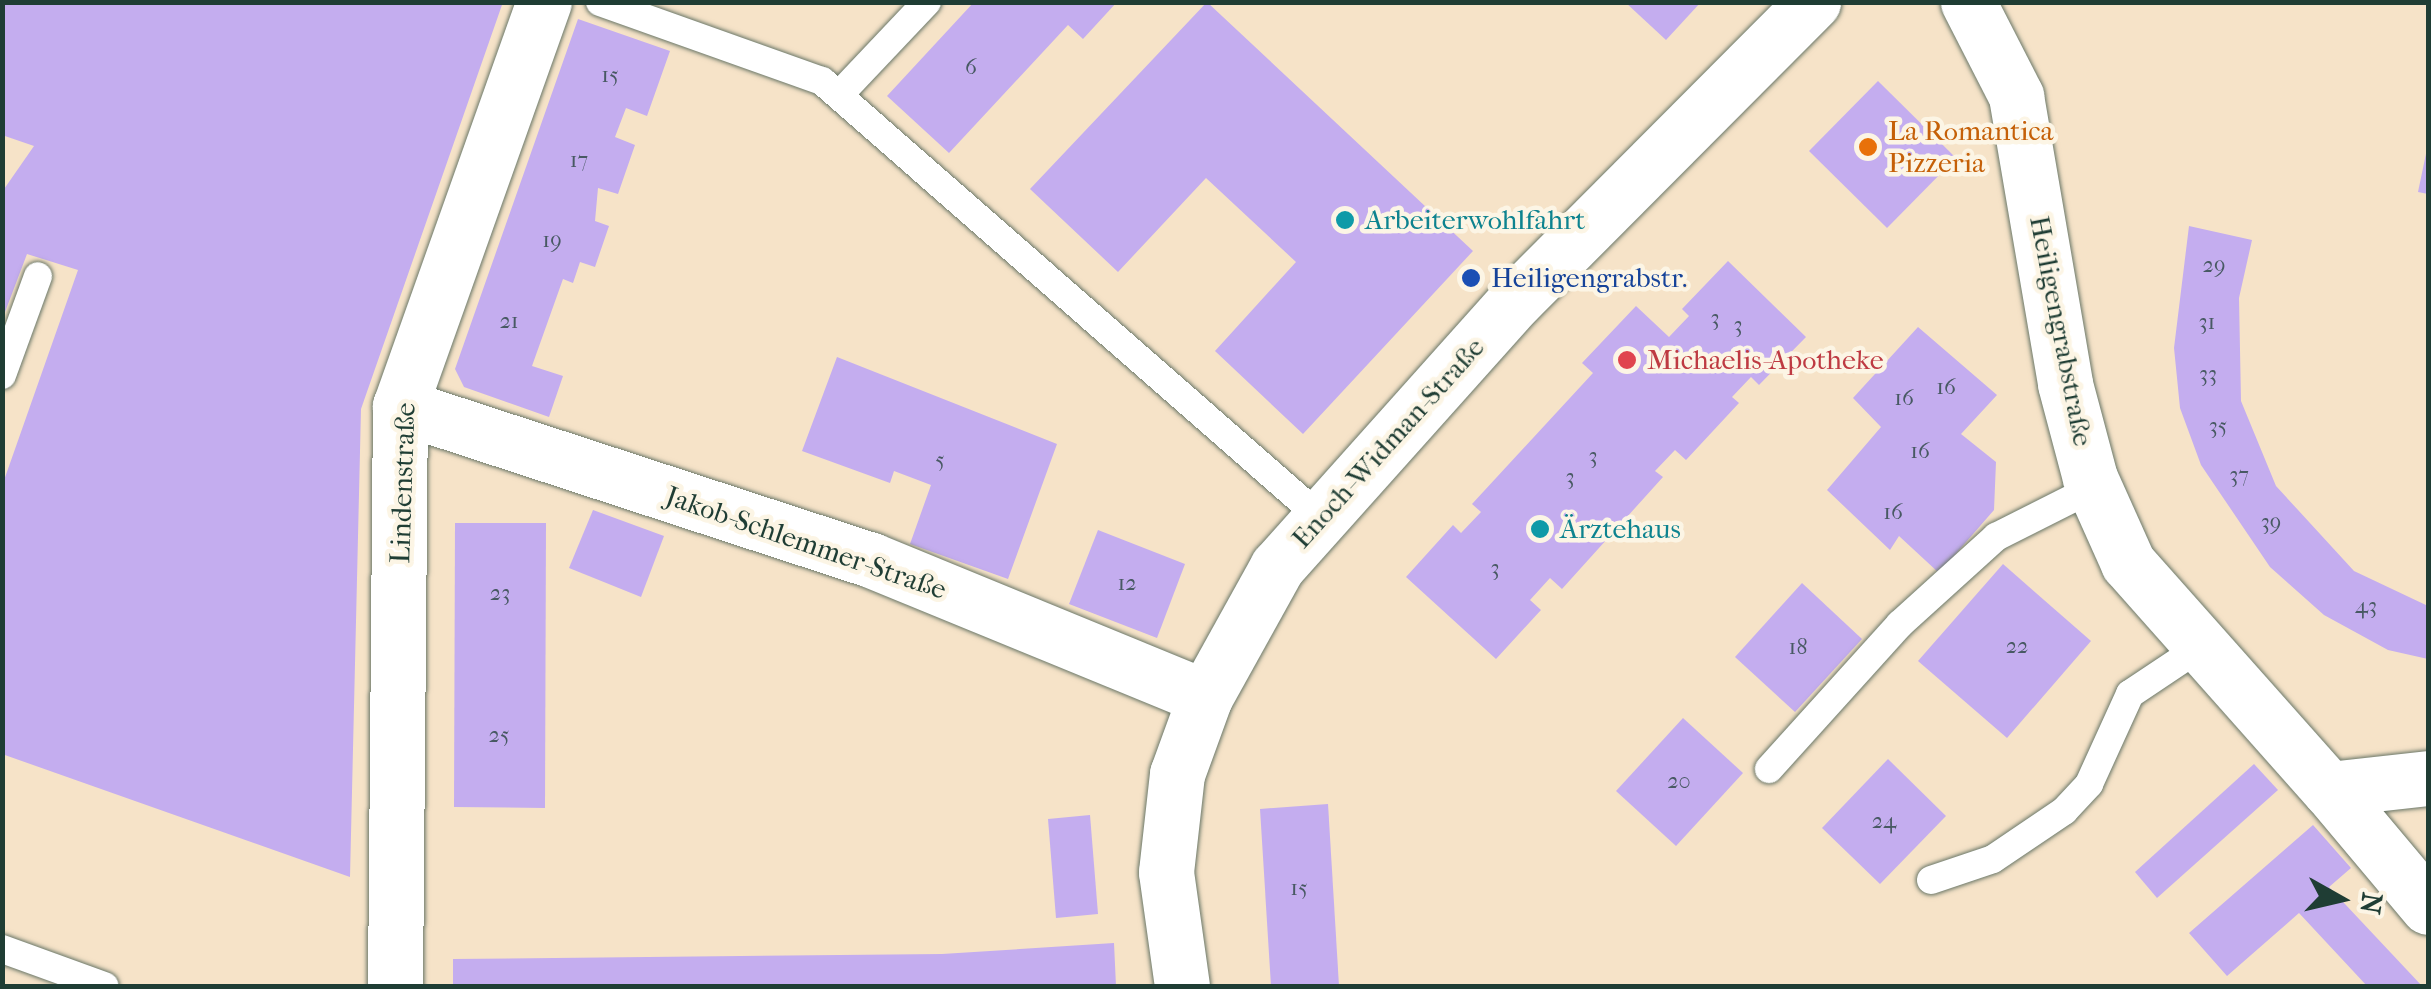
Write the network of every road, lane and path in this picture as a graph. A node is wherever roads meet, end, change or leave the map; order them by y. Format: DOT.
graph roads {
  1 [pos="544,2"];
  2 [pos="600,2"];
  3 [pos="927,2"];
  4 [pos="1813,2"];
  5 [pos="1968,2"];
  6 [pos="838,94"];
  7 [pos="38,276"];
  8 [pos="2,375"];
  9 [pos="400,406"];
  10 [pos="2094,487"];
  11 [pos="1321,518"];
  12 [pos="2199,648"];
  13 [pos="1205,697"];
  14 [pos="1769,768"];
  15 [pos="2428,778"];
  16 [pos="2329,789"];
  17 [pos="1930,880"];
  18 [pos="2428,907"];
  19 [pos="2,949"];
  20 [pos="104,986"];
  21 [pos="395,986"];
  22 [pos="1182,986"];
  1 -- 9 [label="street, Lindenstraße"];
  2 -- 6 [label="lane"];
  3 -- 6 [label="lane"];
  4 -- 11 [label="street, Enoch-Widman-Straße"];
  5 -- 10 [label="street, Heiligengrabstraße"];
  6 -- 11 [label="lane"];
  7 -- 8 [label="lane"];
  9 -- 13 [label="street, Jakob-Schlemmer-Straße"];
  9 -- 21 [label="street, Lindenstraße"];
  10 -- 12 [label="street, Heiligengrabstraße"];
  10 -- 14 [label="lane"];
  11 -- 13 [label="street, Enoch-Widman-Straße"];
  12 -- 16 [label="street, Heiligengrabstraße"];
  12 -- 17 [label="lane"];
  13 -- 22 [label="street, Enoch-Widman-Straße"];
  15 -- 16 [label="street"];
  16 -- 18 [label="street, Heiligengrabstraße"];
  19 -- 20 [label="lane"];
}
